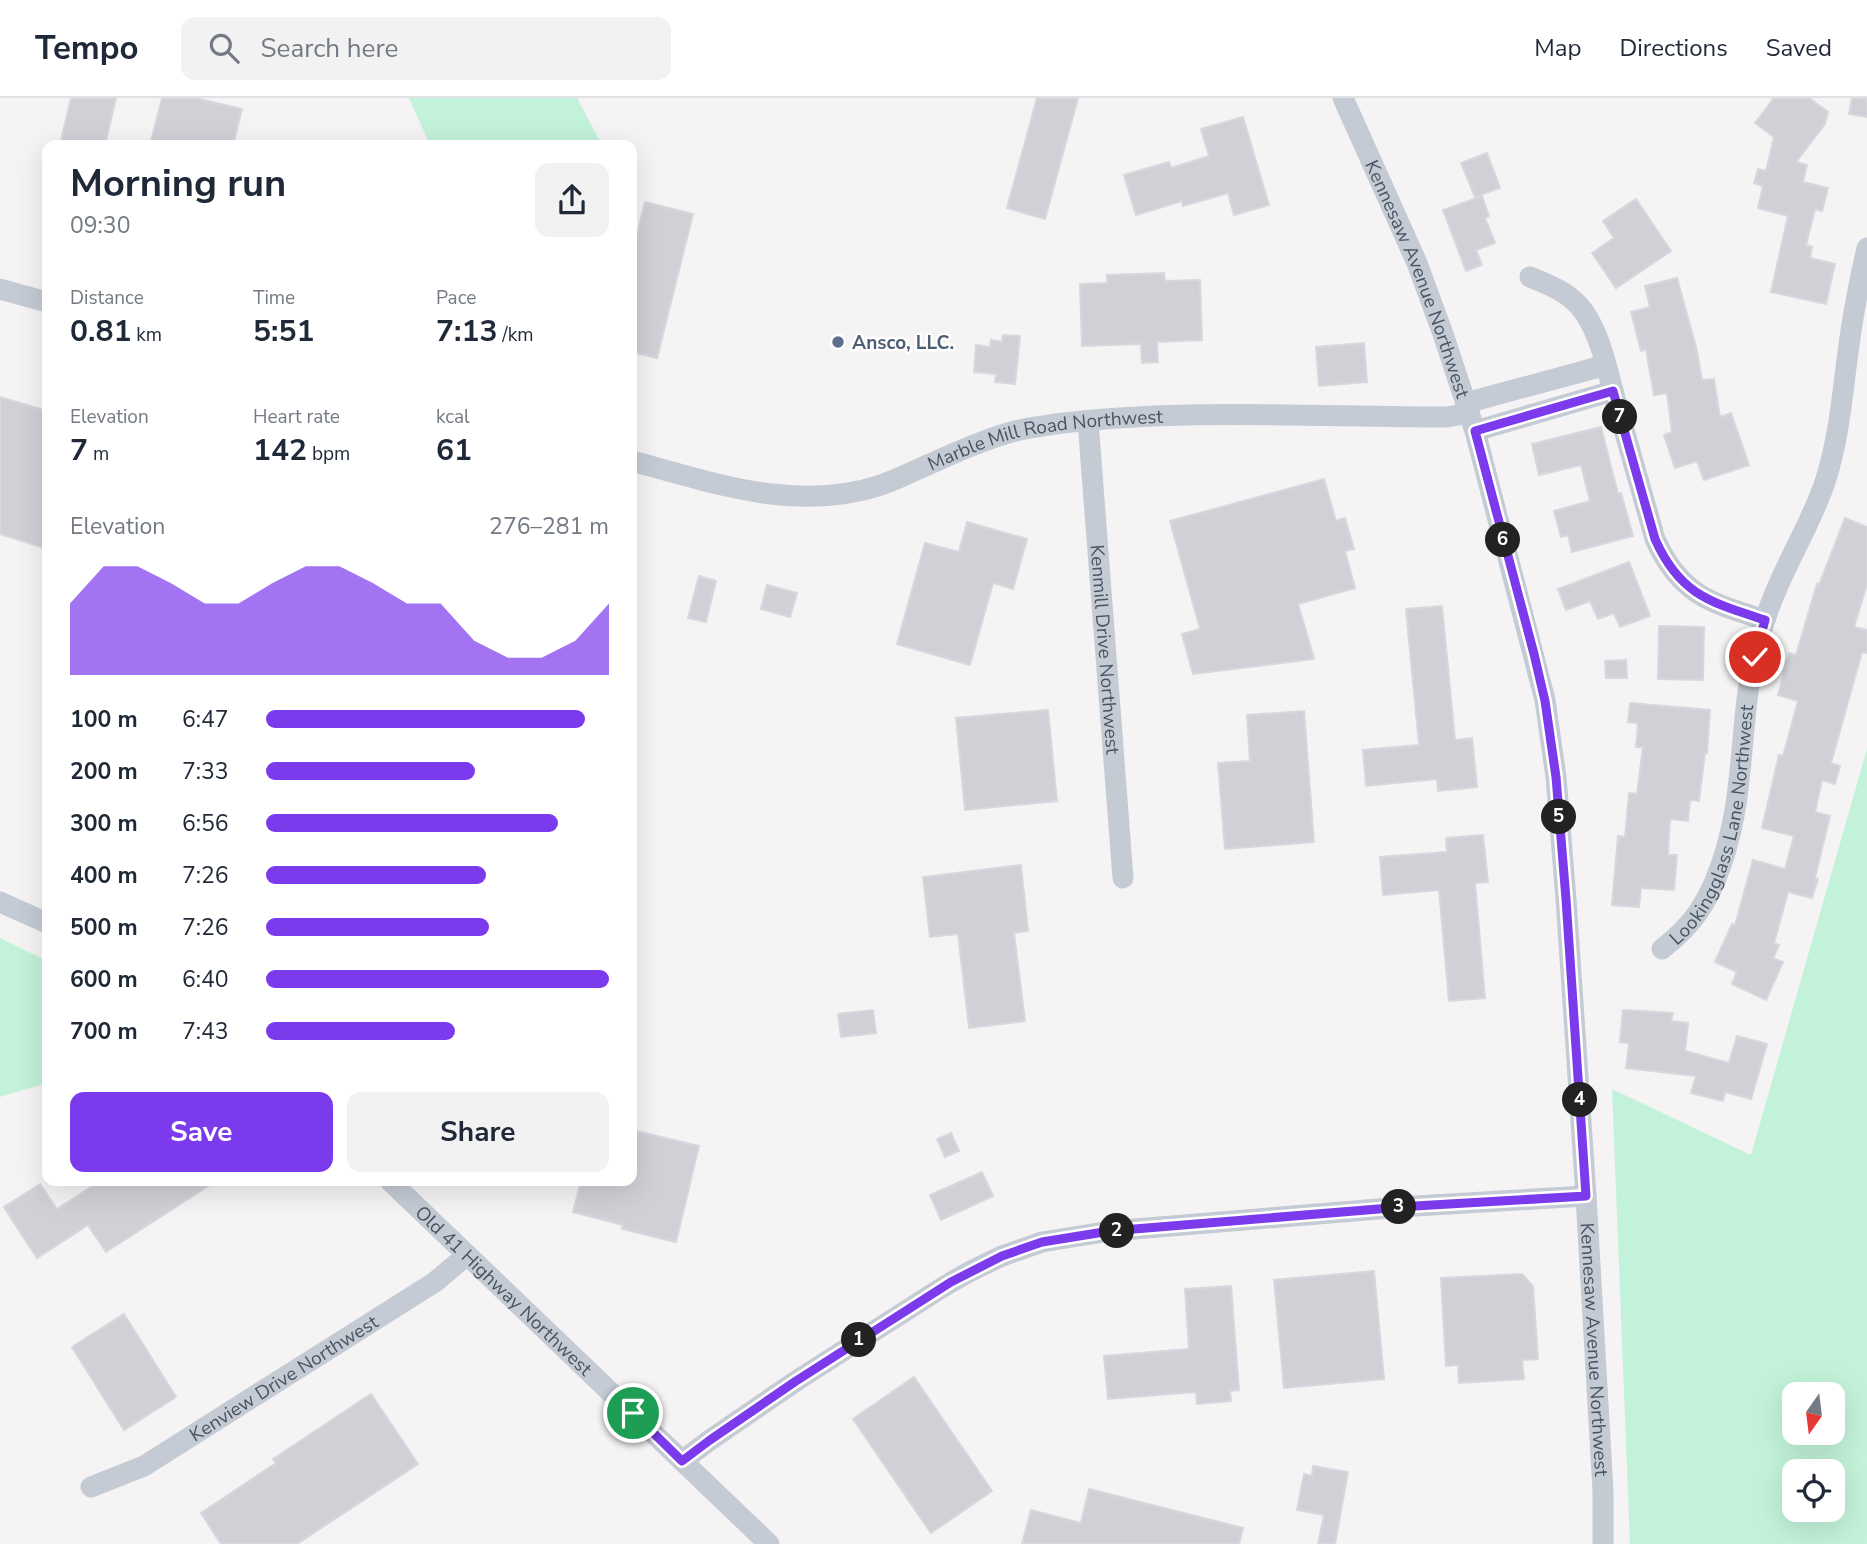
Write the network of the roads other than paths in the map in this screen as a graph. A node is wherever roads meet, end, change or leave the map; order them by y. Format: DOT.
graph roads {
  1 [pos="1343,98"];
  2 [pos="1867,248"];
  3 [pos="1530,277"];
  4 [pos="0,289"];
  5 [pos="42,301"];
  6 [pos="1606,365"];
  7 [pos="1613,391"];
  8 [pos="1470,416"];
  9 [pos="1088,421"];
  10 [pos="637,462"];
  11 [pos="1765,620"];
  12 [pos="1124,878"];
  13 [pos="0,902"];
  14 [pos="42,921"];
  15 [pos="1662,949"];
  16 [pos="395,1186"];
  17 [pos="1586,1196"];
  18 [pos="467,1255"];
  19 [pos="682,1461"];
  20 [pos="92,1487"];
  21 [pos="769,1544"];
  22 [pos="1604,1544"];
  1 -- 8 [label="street, Kennesaw Avenue Northwest"];
  2 -- 11 [label="street, Lookingglass Lane Northwest"];
  3 -- 6 [label="street"];
  4 -- 5 [label="street"];
  6 -- 7 [label="street"];
  6 -- 8 [label="street"];
  7 -- 8 [label="street"];
  7 -- 11 [label="street"];
  8 -- 9 [label="street, Marble Mill Road Northwest"];
  8 -- 17 [label="street, Kennesaw Avenue Northwest"];
  9 -- 10 [label="street, Marble Mill Road Northwest"];
  9 -- 12 [label="street, Kenmill Drive Northwest"];
  11 -- 15 [label="street, Lookingglass Lane Northwest"];
  13 -- 14 [label="street"];
  16 -- 18 [label="street, Old 41 Highway Northwest"];
  17 -- 19 [label="street"];
  17 -- 22 [label="street, Kennesaw Avenue Northwest"];
  18 -- 19 [label="street, Old 41 Highway Northwest"];
  18 -- 20 [label="street, Kenview Drive Northwest"];
  19 -- 21 [label="street, Old 41 Highway Northwest"];
}
